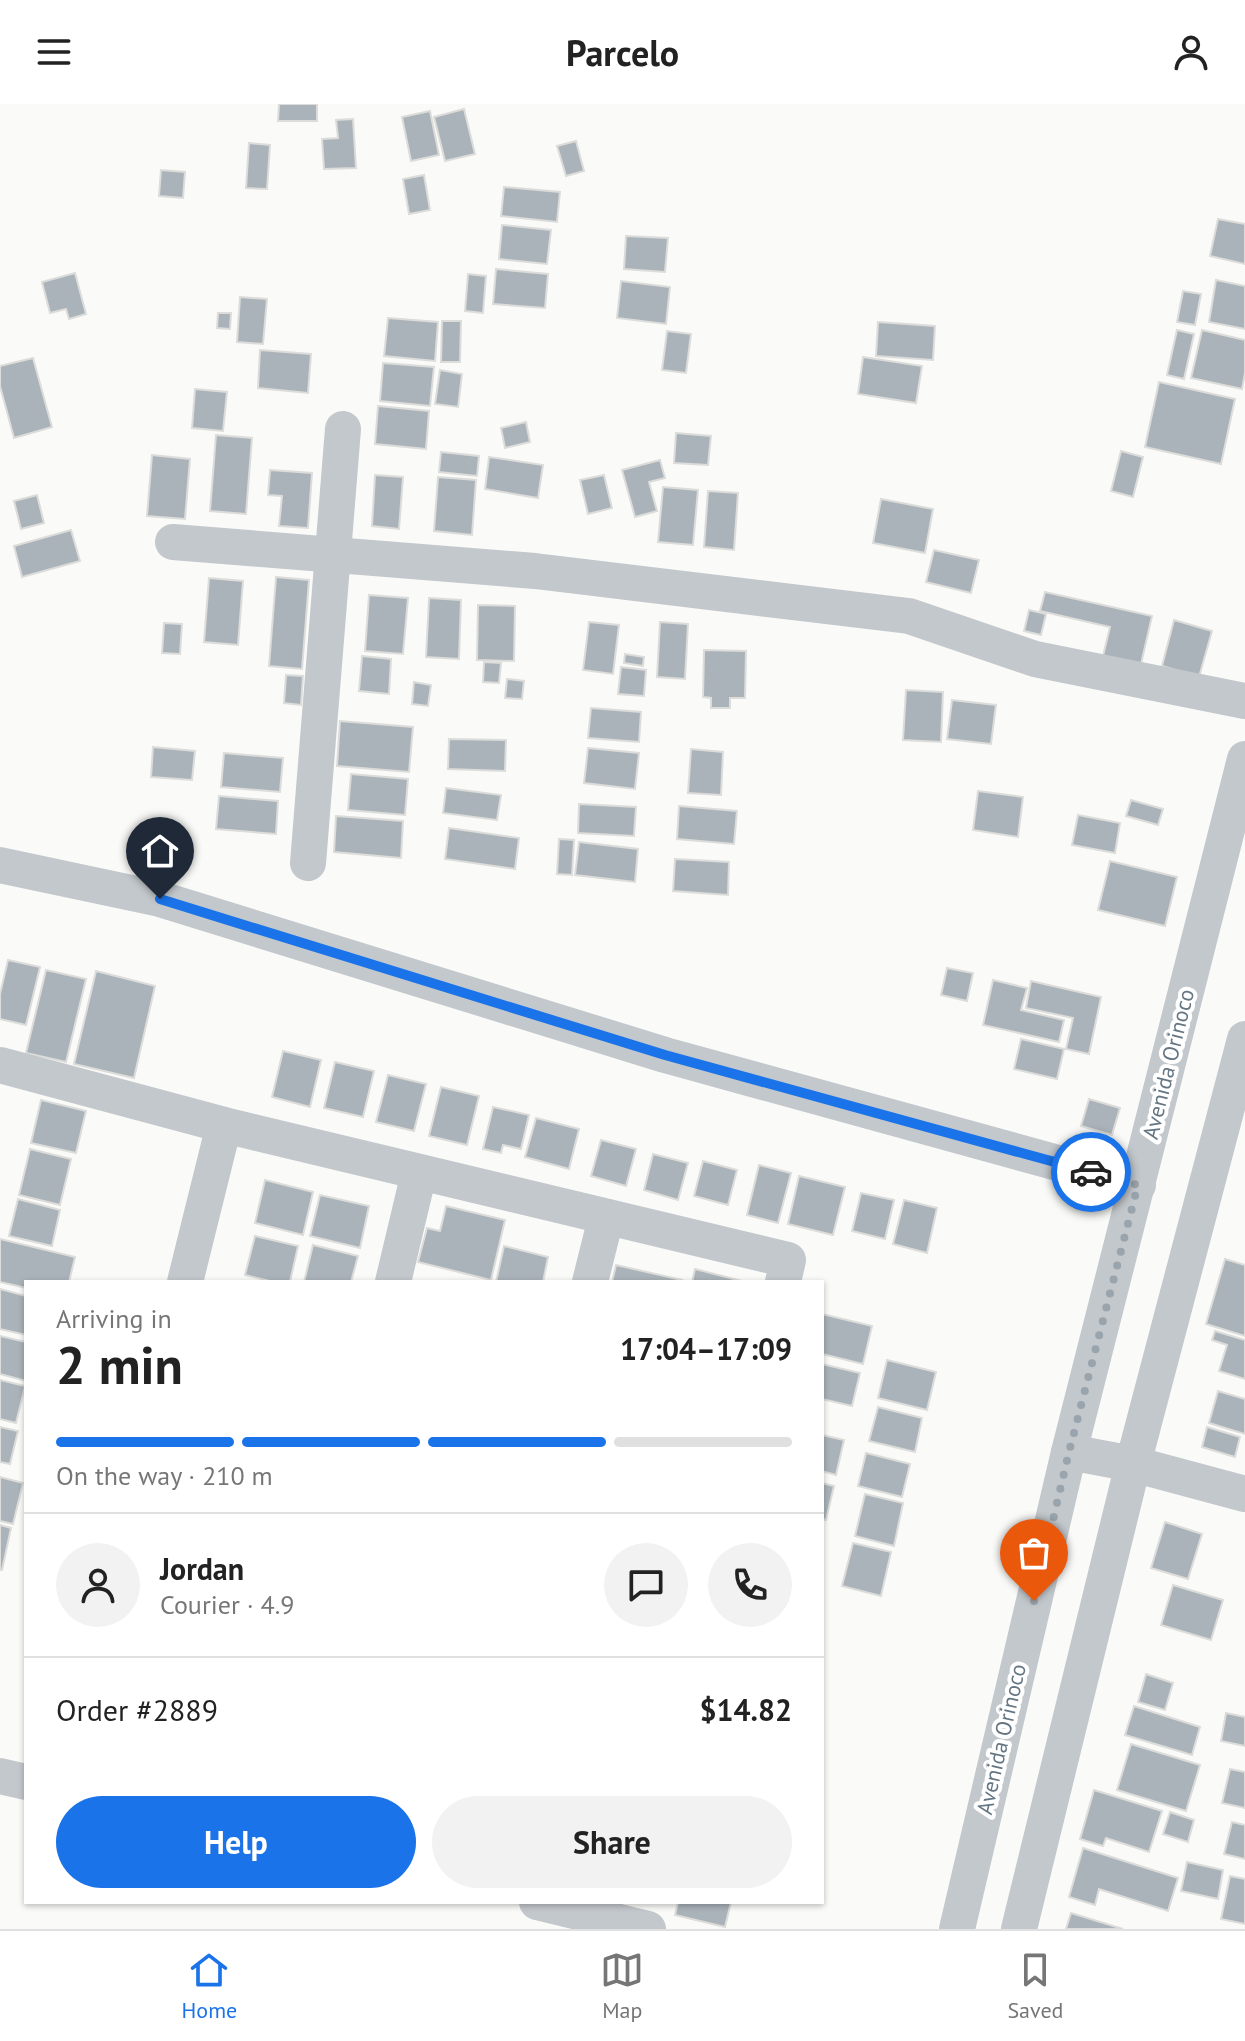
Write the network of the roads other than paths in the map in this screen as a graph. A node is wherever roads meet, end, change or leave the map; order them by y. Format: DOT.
graph roads {
  1 [pos="343,429"];
  2 [pos="173,542"];
  3 [pos="334,554"];
  4 [pos="1245,701"];
  5 [pos="1245,759"];
  6 [pos="308,863"];
  7 [pos="0,865"];
  8 [pos="1245,1039"];
  9 [pos="0,1065"];
  10 [pos="224,1125"];
  11 [pos="419,1173"];
  12 [pos="1138,1185"];
  13 [pos="606,1218"];
  14 [pos="185,1280"];
  15 [pos="393,1280"];
  16 [pos="590,1280"];
  17 [pos="783,1280"];
  18 [pos="1069,1452"];
  19 [pos="1133,1464"];
  20 [pos="1245,1494"];
  21 [pos="0,1776"];
  22 [pos="24,1782"];
  23 [pos="549,1904"];
  24 [pos="634,1918"];
  25 [pos="957,1929"];
  26 [pos="1019,1929"];
  1 -- 3 [label="street"];
  2 -- 3 [label="street"];
  3 -- 4 [label="street"];
  3 -- 6 [label="street"];
  5 -- 12 [label="street, Avenida Orinoco"];
  7 -- 12 [label="street"];
  8 -- 19 [label="street"];
  9 -- 10 [label="street"];
  10 -- 11 [label="street"];
  10 -- 14 [label="street"];
  11 -- 13 [label="street"];
  11 -- 15 [label="street"];
  12 -- 18 [label="street, Avenida Orinoco"];
  13 -- 16 [label="street"];
  13 -- 17 [label="street"];
  18 -- 19 [label="street"];
  18 -- 25 [label="street, Avenida Orinoco"];
  19 -- 20 [label="street"];
  19 -- 26 [label="street"];
  21 -- 22 [label="street"];
  23 -- 24 [label="street"];
}
